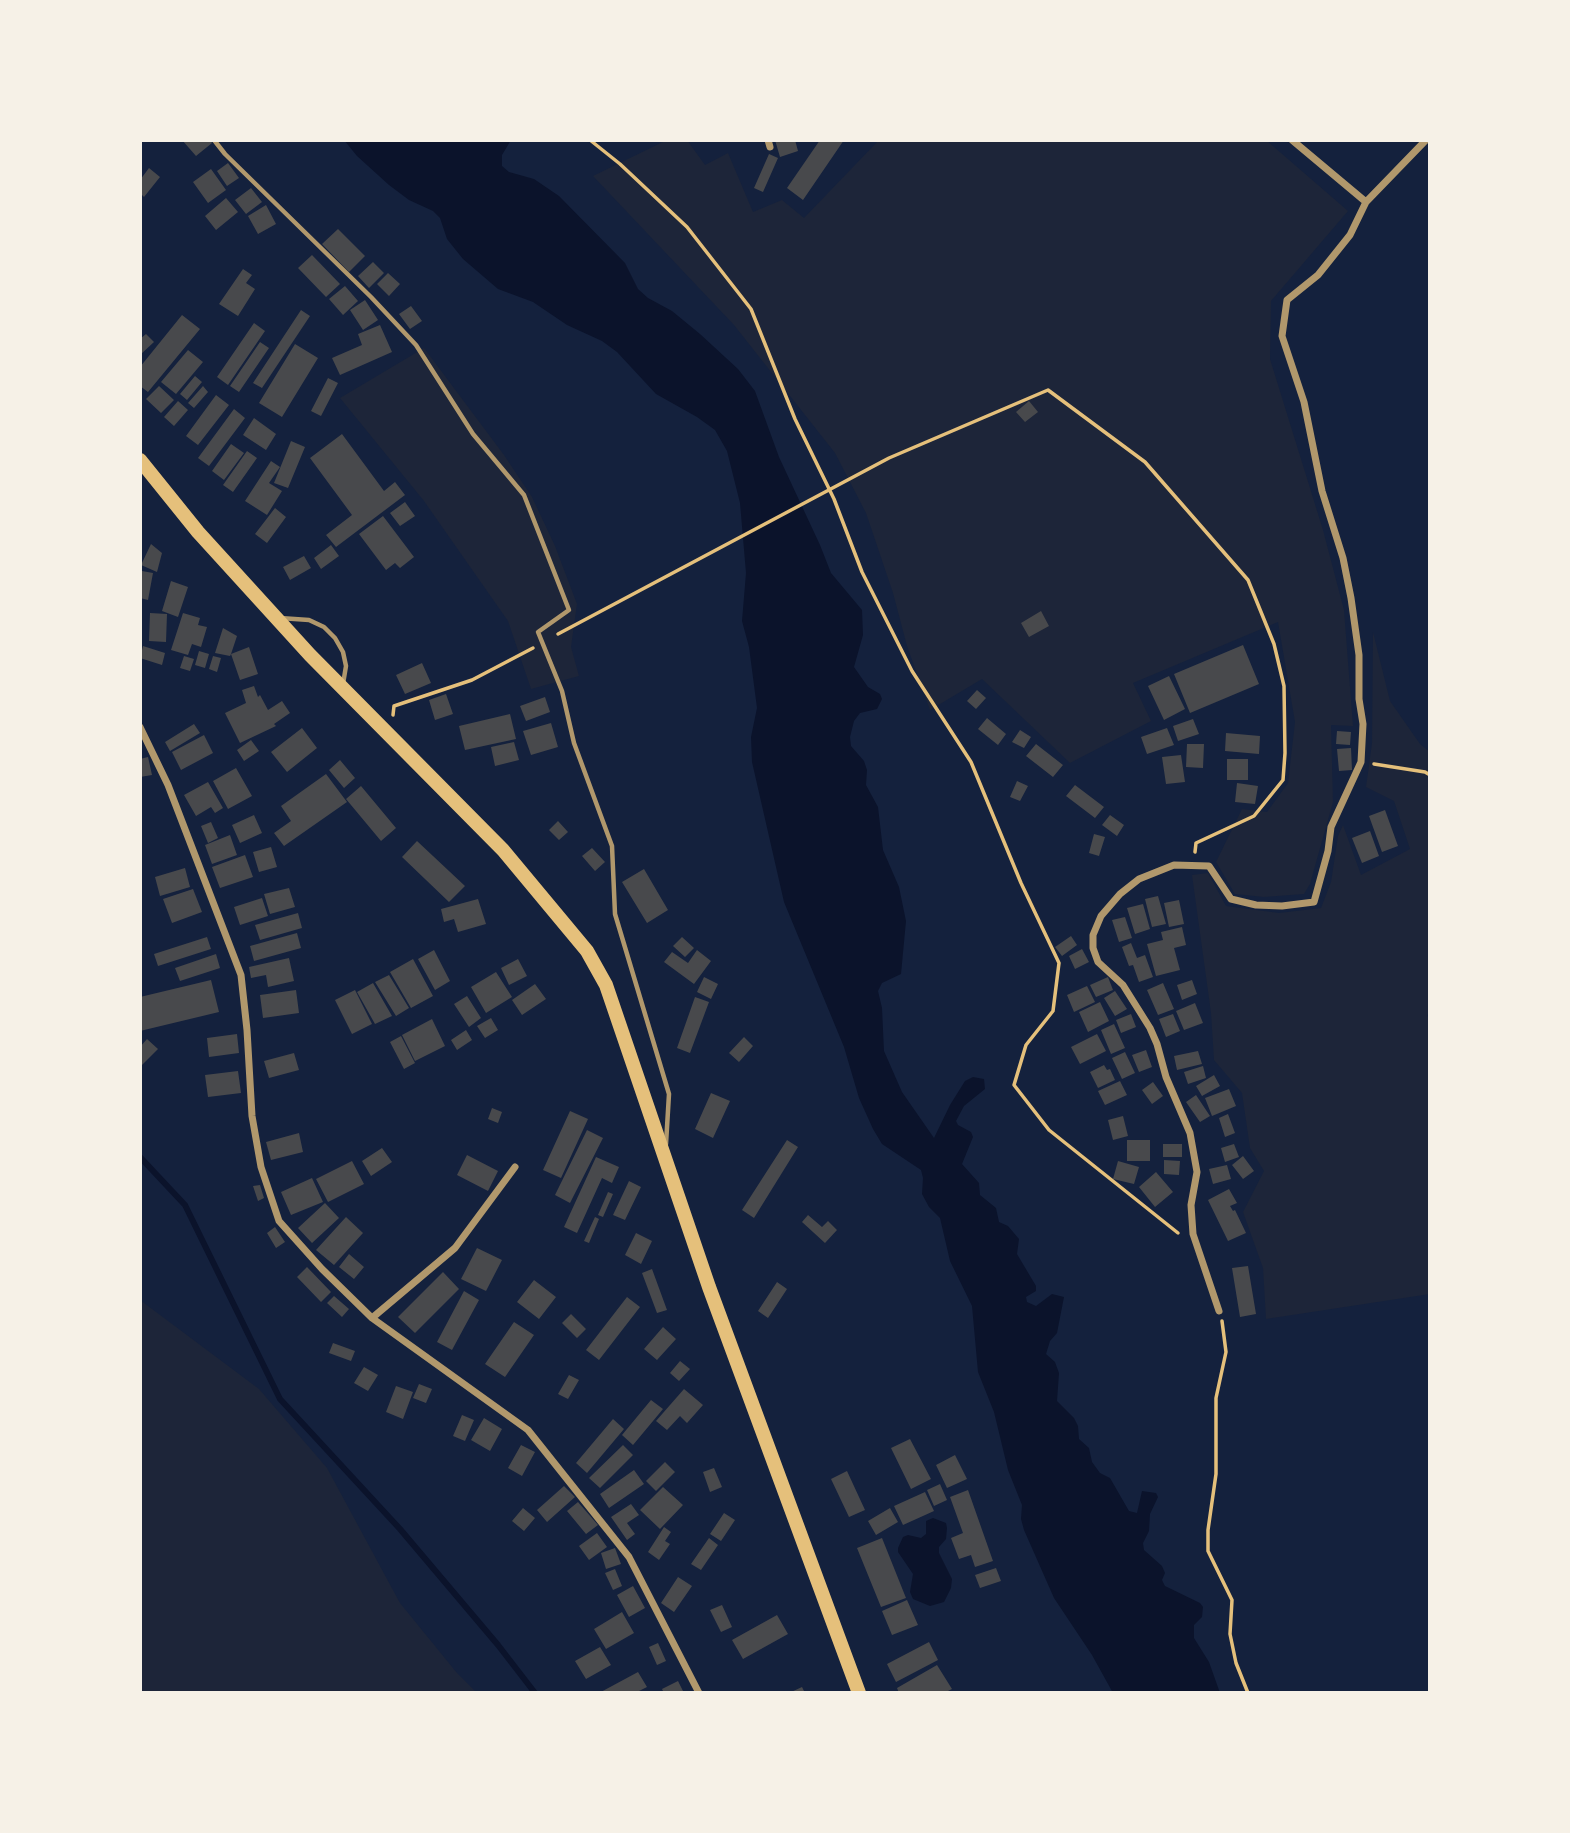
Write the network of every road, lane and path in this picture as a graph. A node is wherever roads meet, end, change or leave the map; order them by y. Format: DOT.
graph roads {
  1 [pos="214,140"];
  2 [pos="590,140"];
  3 [pos="1292,140"];
  4 [pos="1426,140"];
  5 [pos="1366,202"];
  6 [pos="140,460"];
  7 [pos="276,618"];
  8 [pos="558,635"];
  9 [pos="533,648"];
  10 [pos="342,688"];
  11 [pos="140,727"];
  12 [pos="391,738"];
  13 [pos="1361,762"];
  14 [pos="1430,775"];
  15 [pos="1193,866"];
  16 [pos="665,1163"];
  17 [pos="514,1167"];
  18 [pos="1184,1243"];
  19 [pos="1219,1311"];
  20 [pos="372,1318"];
  21 [pos="699,1693"];
  22 [pos="859,1693"];
  23 [pos="1248,1693"];
  1 -- 16 [label="lane"];
  2 -- 18 [label="path"];
  3 -- 5 [label="street"];
  4 -- 5 [label="street"];
  5 -- 13 [label="street"];
  6 -- 7 [label="highway"];
  7 -- 10 [label="highway"];
  7 -- 10 [label="lane"];
  8 -- 15 [label="path"];
  9 -- 12 [label="path"];
  10 -- 12 [label="highway"];
  11 -- 20 [label="street"];
  12 -- 16 [label="highway"];
  13 -- 14 [label="path"];
  13 -- 15 [label="street"];
  15 -- 19 [label="street"];
  16 -- 22 [label="highway"];
  17 -- 20 [label="street"];
  19 -- 23 [label="path"];
  20 -- 21 [label="street"];
}
